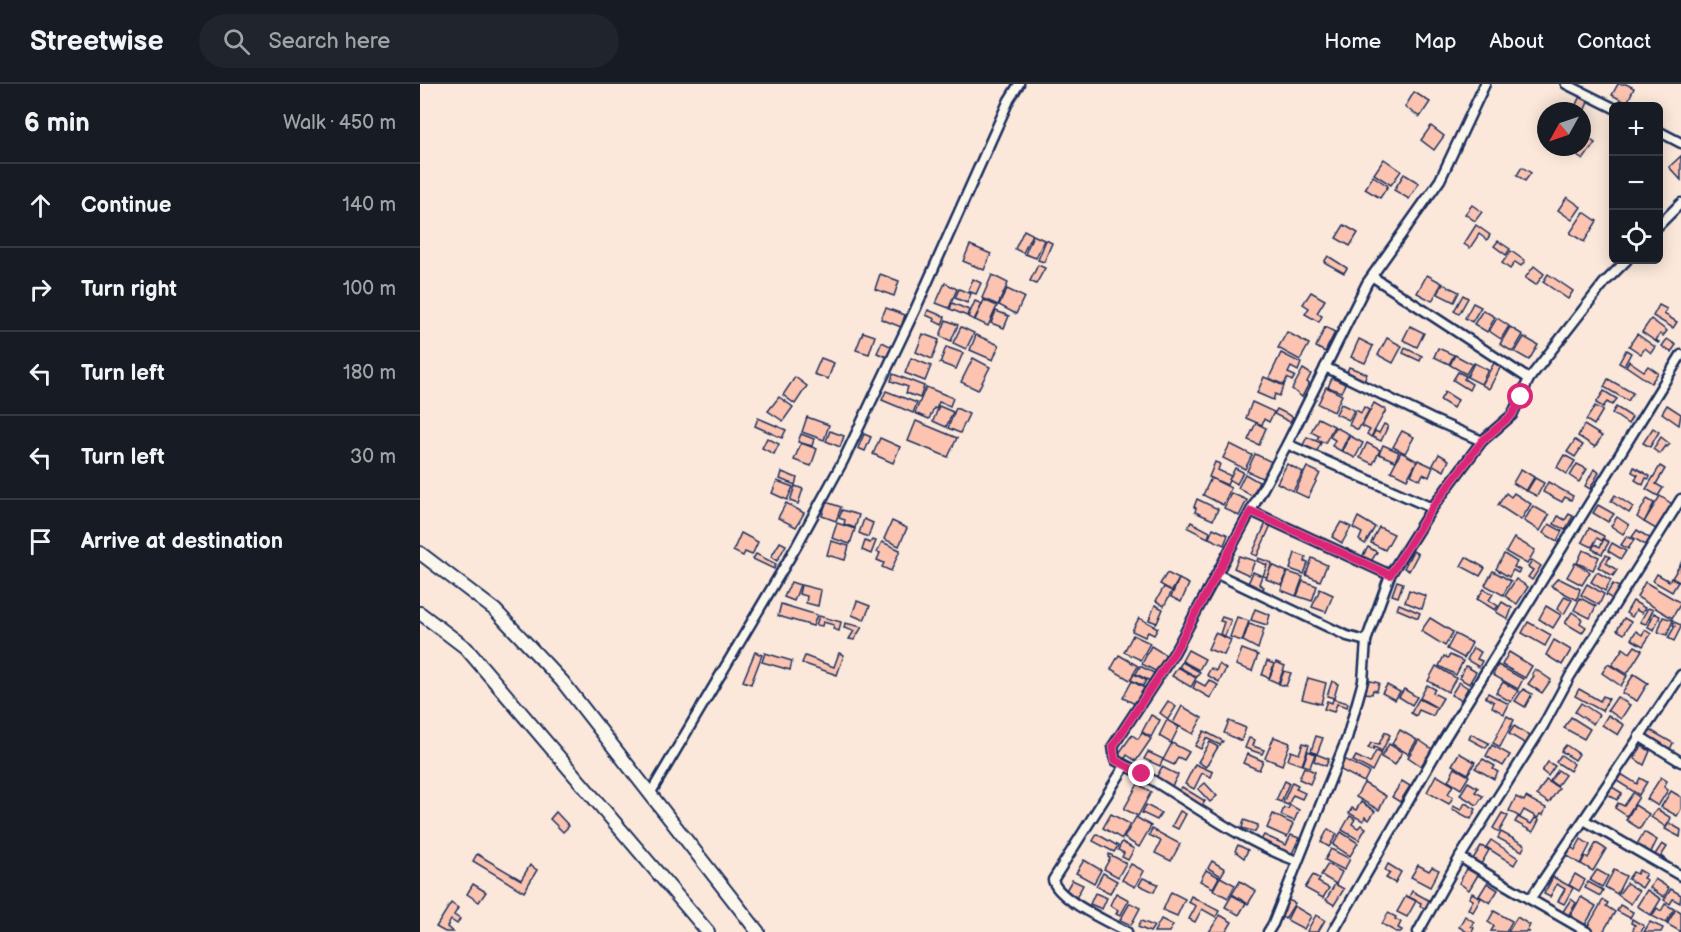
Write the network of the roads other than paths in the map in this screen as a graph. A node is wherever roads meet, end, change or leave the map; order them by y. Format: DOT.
graph roads {
  1 [pos="1019,84"];
  2 [pos="1485,84"];
  3 [pos="1566,84"];
  4 [pos="1609,106"];
  5 [pos="1663,133"];
  6 [pos="1681,143"];
  7 [pos="1681,203"];
  8 [pos="1663,222"];
  9 [pos="1623,264"];
  10 [pos="1373,277"];
  11 [pos="1681,354"];
  12 [pos="1325,367"];
  13 [pos="1529,379"];
  14 [pos="1482,441"];
  15 [pos="1287,444"];
  16 [pos="1681,499"];
  17 [pos="1432,508"];
  18 [pos="1251,511"];
  19 [pos="420,553"];
  20 [pos="1217,574"];
  21 [pos="1390,575"];
  22 [pos="420,612"];
  23 [pos="1366,641"];
  24 [pos="1681,675"];
  25 [pos="1639,736"];
  26 [pos="1681,762"];
  27 [pos="1125,766"];
  28 [pos="650,794"];
  29 [pos="1584,820"];
  30 [pos="1460,857"];
  31 [pos="1297,861"];
  32 [pos="1681,876"];
  33 [pos="1531,898"];
  34 [pos="708,932"];
  35 [pos="758,932"];
  36 [pos="1127,932"];
  37 [pos="1268,932"];
  38 [pos="1333,932"];
  39 [pos="1418,932"];
  40 [pos="1587,932"];
  1 -- 28 [label="street"];
  2 -- 10 [label="street"];
  3 -- 4 [label="street"];
  5 -- 6 [label="street"];
  7 -- 8 [label="street"];
  9 -- 13 [label="street"];
  10 -- 12 [label="street"];
  10 -- 13 [label="street"];
  11 -- 38 [label="street"];
  12 -- 14 [label="street"];
  12 -- 15 [label="street"];
  13 -- 14 [label="street"];
  14 -- 17 [label="street"];
  15 -- 17 [label="street"];
  15 -- 18 [label="street"];
  16 -- 30 [label="street"];
  17 -- 21 [label="street"];
  18 -- 20 [label="street"];
  18 -- 21 [label="street"];
  19 -- 28 [label="main road"];
  20 -- 23 [label="street"];
  20 -- 27 [label="street"];
  21 -- 23 [label="street"];
  22 -- 34 [label="main road"];
  23 -- 31 [label="street"];
  24 -- 25 [label="street"];
  25 -- 26 [label="street"];
  25 -- 29 [label="street"];
  27 -- 31 [label="street"];
  27 -- 36 [label="street"];
  28 -- 35 [label="main road"];
  29 -- 32 [label="street"];
  29 -- 33 [label="street"];
  30 -- 33 [label="street"];
  30 -- 39 [label="street"];
  31 -- 37 [label="street"];
  33 -- 40 [label="street"];
}
